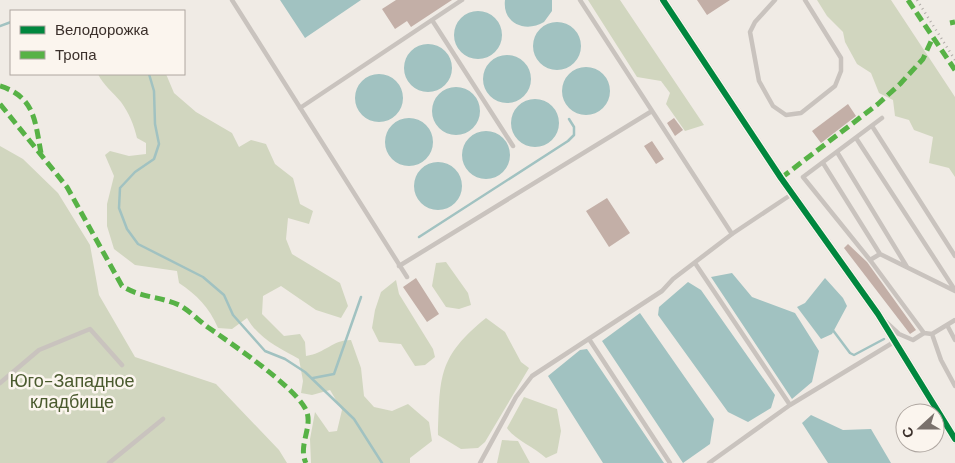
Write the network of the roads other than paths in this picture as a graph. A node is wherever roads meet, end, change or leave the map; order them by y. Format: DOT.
graph roads {
  1 [pos="232,0"];
  2 [pos="462,0"];
  3 [pos="580,0"];
  4 [pos="663,0"];
  5 [pos="775,0"];
  6 [pos="805,0"];
  7 [pos="432,20"];
  8 [pos="300,108"];
  9 [pos="652,111"];
  10 [pos="882,118"];
  11 [pos="872,126"];
  12 [pos="856,138"];
  13 [pos="514,146"];
  14 [pos="837,152"];
  15 [pos="823,163"];
  16 [pos="792,194"];
  17 [pos="732,234"];
  18 [pos="880,254"];
  19 [pos="955,256"];
  20 [pos="870,260"];
  21 [pos="695,263"];
  22 [pos="399,266"];
  23 [pos="907,267"];
  24 [pos="407,277"];
  25 [pos="955,291"];
  26 [pos="878,314"];
  27 [pos="955,320"];
  28 [pos="946,325"];
  29 [pos="924,333"];
  30 [pos="932,334"];
  31 [pos="589,339"];
  32 [pos="955,340"];
  33 [pos="894,342"];
  34 [pos="122,364"];
  35 [pos="0,382"];
  36 [pos="955,386"];
  37 [pos="790,405"];
  38 [pos="163,419"];
  39 [pos="955,438"];
  40 [pos="109,463"];
  41 [pos="480,463"];
  42 [pos="670,463"];
  43 [pos="709,463"];
  1 -- 8 [label="lane"];
  2 -- 7 [label="lane"];
  3 -- 9 [label="lane"];
  4 -- 16 [label="street"];
  5 -- 6 [label="lane"];
  7 -- 8 [label="lane"];
  7 -- 13 [label="lane"];
  8 -- 22 [label="lane"];
  9 -- 17 [label="lane"];
  9 -- 22 [label="lane"];
  10 -- 11 [label="lane"];
  11 -- 12 [label="lane"];
  11 -- 19 [label="lane"];
  12 -- 14 [label="lane"];
  12 -- 25 [label="lane"];
  14 -- 15 [label="lane"];
  14 -- 23 [label="lane"];
  15 -- 18 [label="lane"];
  15 -- 20 [label="lane"];
  16 -- 17 [label="lane"];
  16 -- 26 [label="street"];
  17 -- 21 [label="lane"];
  18 -- 20 [label="lane"];
  18 -- 23 [label="lane"];
  20 -- 29 [label="lane"];
  21 -- 31 [label="lane"];
  21 -- 37 [label="lane"];
  22 -- 24 [label="lane"];
  23 -- 25 [label="lane"];
  26 -- 29 [label="lane"];
  26 -- 33 [label="street"];
  27 -- 28 [label="lane"];
  28 -- 30 [label="lane"];
  28 -- 32 [label="lane"];
  29 -- 30 [label="lane"];
  30 -- 36 [label="lane"];
  31 -- 41 [label="lane"];
  31 -- 42 [label="lane"];
  33 -- 37 [label="lane"];
  33 -- 39 [label="street"];
  34 -- 35 [label="lane"];
  37 -- 43 [label="lane"];
  38 -- 40 [label="lane"];
}
